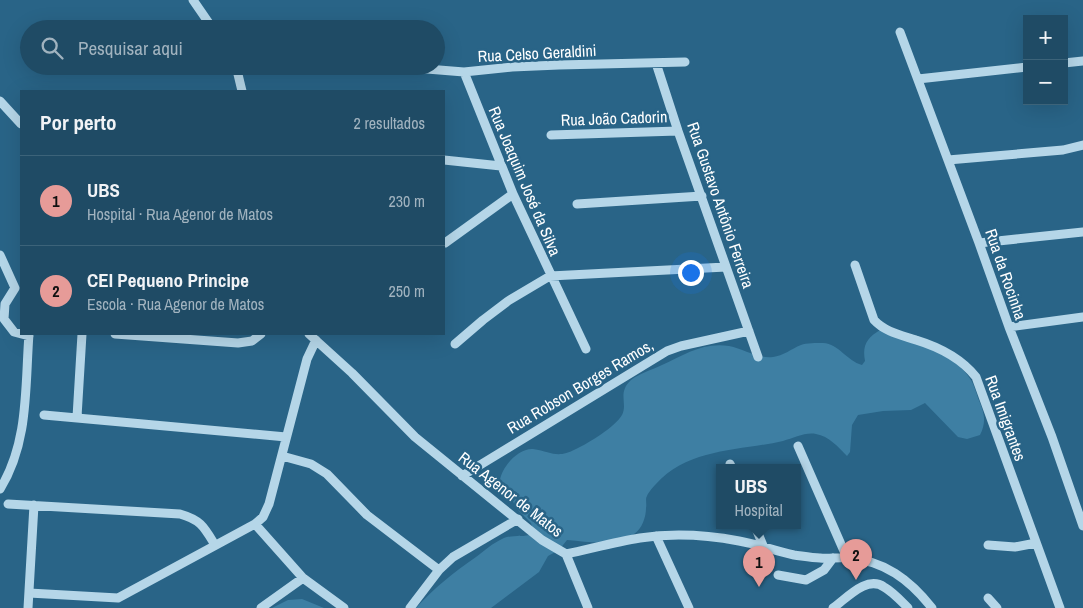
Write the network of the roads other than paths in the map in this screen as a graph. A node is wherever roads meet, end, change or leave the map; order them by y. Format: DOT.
graph roads {
  1 [pos="193,0"];
  2 [pos="207,20"];
  3 [pos="900,32"];
  4 [pos="1083,60"];
  5 [pos="685,62"];
  6 [pos="1068,62"];
  7 [pos="656,63"];
  8 [pos="1023,67"];
  9 [pos="445,70"];
  10 [pos="464,72"];
  11 [pos="238,75"];
  12 [pos="918,79"];
  13 [pos="242,90"];
  14 [pos="0,101"];
  15 [pos="20,123"];
  16 [pos="678,131"];
  17 [pos="551,135"];
  18 [pos="1083,145"];
  19 [pos="445,160"];
  20 [pos="948,160"];
  21 [pos="501,166"];
  22 [pos="513,194"];
  23 [pos="702,196"];
  24 [pos="576,204"];
  25 [pos="1083,232"];
  26 [pos="445,242"];
  27 [pos="980,243"];
  28 [pos="0,255"];
  29 [pos="855,265"];
  30 [pos="726,267"];
  31 [pos="550,276"];
  32 [pos="1083,316"];
  33 [pos="1009,327"];
  34 [pos="749,331"];
  35 [pos="20,333"];
  36 [pos="29,335"];
  37 [pos="82,335"];
  38 [pos="127,335"];
  39 [pos="260,335"];
  40 [pos="309,335"];
  41 [pos="316,340"];
  42 [pos="455,344"];
  43 [pos="586,349"];
  44 [pos="758,357"];
  45 [pos="44,415"];
  46 [pos="77,417"];
  47 [pos="286,436"];
  48 [pos="798,446"];
  49 [pos="282,456"];
  50 [pos="462,476"];
  51 [pos="0,489"];
  52 [pos="8,504"];
  53 [pos="34,505"];
  54 [pos="518,520"];
  55 [pos="255,524"];
  56 [pos="1083,526"];
  57 [pos="756,529"];
  58 [pos="656,536"];
  59 [pos="1036,543"];
  60 [pos="215,545"];
  61 [pos="988,545"];
  62 [pos="764,548"];
  63 [pos="566,554"];
  64 [pos="833,558"];
  65 [pos="847,558"];
  66 [pos="439,570"];
  67 [pos="778,574"];
  68 [pos="304,578"];
  69 [pos="29,593"];
  70 [pos="988,598"];
  71 [pos="1058,607"];
  72 [pos="28,608"];
  73 [pos="261,608"];
  74 [pos="344,608"];
  75 [pos="410,608"];
  76 [pos="588,608"];
  77 [pos="690,608"];
  78 [pos="833,608"];
  79 [pos="908,608"];
  80 [pos="932,608"];
  81 [pos="997,608"];
  1 -- 2 [label="street"];
  3 -- 12 [label="street, Rua da Rocinha"];
  4 -- 6 [label="street"];
  5 -- 7 [label="street, Rua Celso Geraldini"];
  7 -- 10 [label="street, Rua Celso Geraldini"];
  7 -- 16 [label="street, Rua Gustavo Antônio Ferreira"];
  8 -- 12 [label="street"];
  9 -- 10 [label="street, Rua Celso Geraldini"];
  10 -- 21 [label="street, Rua Joaquim José da Silva"];
  11 -- 13 [label="street"];
  12 -- 20 [label="street, Rua da Rocinha"];
  14 -- 15 [label="street"];
  16 -- 17 [label="street, Rua João Cadorin"];
  16 -- 23 [label="street, Rua Gustavo Antônio Ferreira"];
  18 -- 20 [label="street"];
  19 -- 21 [label="street"];
  20 -- 27 [label="street, Rua da Rocinha"];
  21 -- 22 [label="street, Rua Joaquim José da Silva"];
  22 -- 26 [label="street"];
  22 -- 31 [label="street, Rua Joaquim José da Silva"];
  23 -- 24 [label="street"];
  23 -- 30 [label="street, Rua Gustavo Antônio Ferreira"];
  25 -- 27 [label="street"];
  27 -- 33 [label="street, Rua da Rocinha"];
  28 -- 35 [label="street"];
  29 -- 59 [label="street, Rua Imigrantes"];
  30 -- 31 [label="street, Rua Joaquim José da Silva"];
  30 -- 34 [label="street, Rua Gustavo Antônio Ferreira"];
  31 -- 42 [label="street"];
  31 -- 43 [label="street"];
  32 -- 33 [label="street"];
  33 -- 56 [label="street, Rua da Rocinha"];
  34 -- 44 [label="street, Rua Gustavo Antônio Ferreira"];
  34 -- 50 [label="street, Rua Robson Borges Ramos,"];
  36 -- 51 [label="street"];
  37 -- 46 [label="street"];
  38 -- 39 [label="street"];
  40 -- 41 [label="street, Rua Agenor de Matos"];
  41 -- 47 [label="street"];
  41 -- 50 [label="street, Rua Agenor de Matos"];
  45 -- 46 [label="street"];
  46 -- 47 [label="street"];
  47 -- 49 [label="street"];
  48 -- 65 [label="street"];
  49 -- 55 [label="street"];
  49 -- 66 [label="street"];
  50 -- 54 [label="street, Rua Agenor de Matos"];
  52 -- 53 [label="street"];
  53 -- 60 [label="street"];
  53 -- 69 [label="street"];
  54 -- 63 [label="street, Rua Agenor de Matos"];
  54 -- 66 [label="street"];
  55 -- 60 [label="street"];
  55 -- 68 [label="street"];
  57 -- 62 [label="street"];
  58 -- 62 [label="street, Rua Agenor de Matos"];
  58 -- 63 [label="street, Rua Agenor de Matos"];
  58 -- 77 [label="street"];
  59 -- 61 [label="street"];
  59 -- 71 [label="street, Rua Imigrantes"];
  60 -- 69 [label="street"];
  62 -- 64 [label="street, Rua Agenor de Matos"];
  63 -- 76 [label="street"];
  64 -- 65 [label="street, Rua Agenor de Matos"];
  64 -- 67 [label="street"];
  65 -- 80 [label="street, Rua Agenor de Matos"];
  66 -- 75 [label="street"];
  68 -- 73 [label="street"];
  68 -- 74 [label="street"];
  69 -- 72 [label="street"];
  70 -- 81 [label="street"];
  78 -- 79 [label="street"];
}
